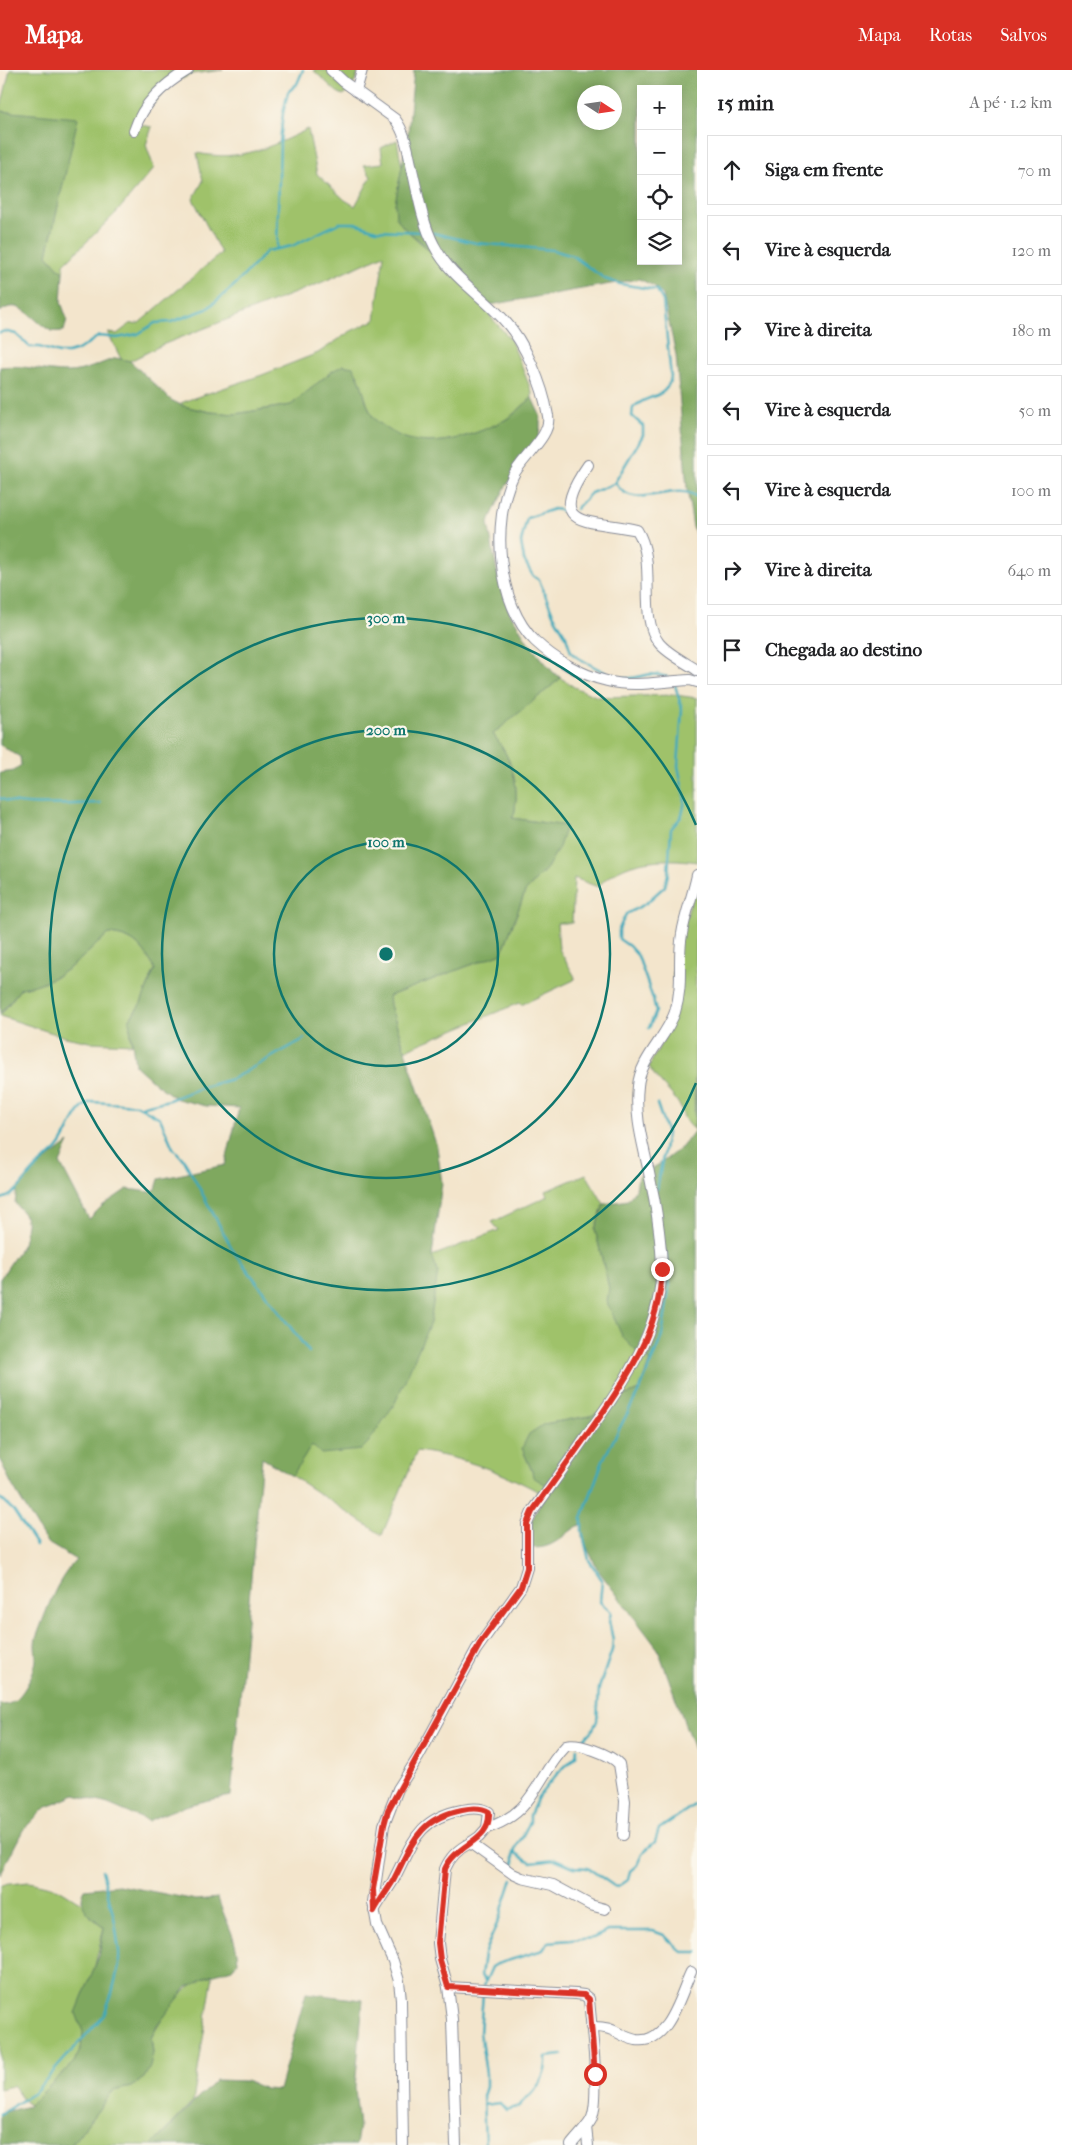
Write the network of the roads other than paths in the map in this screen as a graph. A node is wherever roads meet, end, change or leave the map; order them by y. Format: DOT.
graph roads {
  1 [pos="188,70"];
  2 [pos="331,70"];
  3 [pos="362,70"];
  4 [pos="356,90"];
  5 [pos="134,131"];
  6 [pos="588,465"];
  7 [pos="697,670"];
  8 [pos="697,682"];
  9 [pos="697,875"];
  10 [pos="487,1828"];
  11 [pos="623,1835"];
  12 [pos="470,1843"];
  13 [pos="605,1909"];
  14 [pos="374,1911"];
  15 [pos="691,1972"];
  16 [pos="448,1987"];
  17 [pos="592,2027"];
  18 [pos="586,2127"];
  19 [pos="403,2145"];
  20 [pos="456,2145"];
  21 [pos="571,2145"];
  22 [pos="588,2145"];
  1 -- 5 [label="street"];
  2 -- 4 [label="street"];
  3 -- 4 [label="street"];
  4 -- 8 [label="street"];
  6 -- 7 [label="street"];
  9 -- 14 [label="street"];
  10 -- 11 [label="street"];
  10 -- 12 [label="street"];
  10 -- 14 [label="street"];
  12 -- 13 [label="street"];
  12 -- 16 [label="street"];
  14 -- 19 [label="street"];
  15 -- 17 [label="street"];
  16 -- 17 [label="street"];
  16 -- 20 [label="street"];
  17 -- 18 [label="street"];
  18 -- 21 [label="street"];
  18 -- 22 [label="street"];
}
